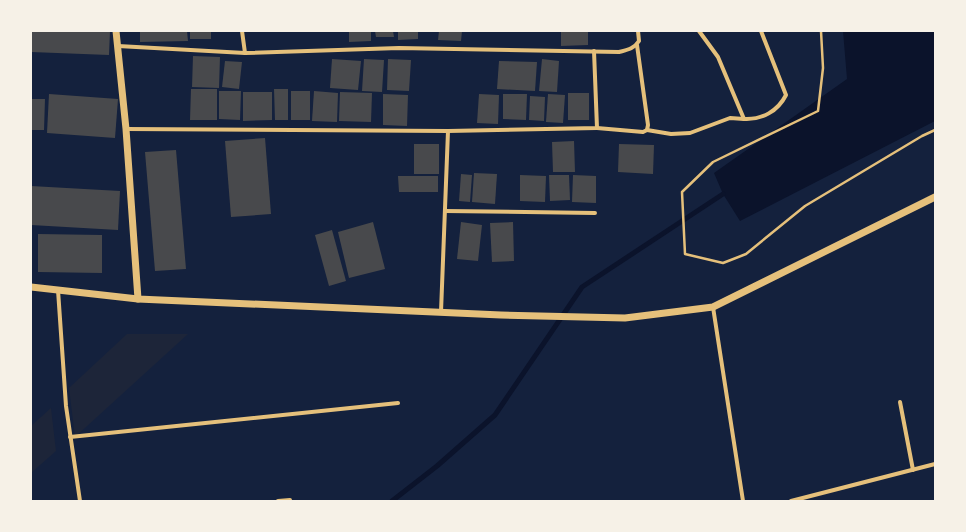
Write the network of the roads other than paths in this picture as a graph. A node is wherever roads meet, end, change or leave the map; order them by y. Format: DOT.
graph roads {
  1 [pos="116,31"];
  2 [pos="242,31"];
  3 [pos="638,31"];
  4 [pos="699,31"];
  5 [pos="761,31"];
  6 [pos="637,45"];
  7 [pos="118,46"];
  8 [pos="594,51"];
  9 [pos="245,53"];
  10 [pos="744,119"];
  11 [pos="126,128"];
  12 [pos="597,128"];
  13 [pos="647,130"];
  14 [pos="448,131"];
  15 [pos="935,197"];
  16 [pos="446,211"];
  17 [pos="594,213"];
  18 [pos="31,287"];
  19 [pos="58,290"];
  20 [pos="138,299"];
  21 [pos="713,307"];
  22 [pos="441,312"];
  23 [pos="900,402"];
  24 [pos="398,403"];
  25 [pos="70,437"];
  26 [pos="935,464"];
  27 [pos="912,470"];
  28 [pos="290,500"];
  29 [pos="80,501"];
  30 [pos="278,501"];
  31 [pos="743,501"];
  32 [pos="791,501"];
  1 -- 7 [label="street"];
  2 -- 9 [label="street"];
  3 -- 6 [label="street"];
  4 -- 10 [label="street"];
  5 -- 10 [label="street"];
  6 -- 8 [label="street"];
  6 -- 13 [label="street"];
  7 -- 9 [label="street"];
  7 -- 11 [label="street"];
  8 -- 9 [label="street"];
  8 -- 12 [label="street"];
  10 -- 13 [label="street"];
  11 -- 14 [label="street"];
  11 -- 20 [label="street"];
  12 -- 13 [label="street"];
  12 -- 14 [label="street"];
  14 -- 16 [label="street"];
  15 -- 21 [label="street"];
  16 -- 17 [label="street"];
  16 -- 22 [label="street"];
  18 -- 19 [label="street"];
  19 -- 20 [label="street"];
  19 -- 25 [label="street"];
  20 -- 22 [label="street"];
  21 -- 22 [label="street"];
  21 -- 31 [label="street"];
  23 -- 27 [label="street"];
  24 -- 25 [label="street"];
  25 -- 29 [label="street"];
  26 -- 27 [label="street"];
  27 -- 32 [label="street"];
  28 -- 30 [label="street"];
}
